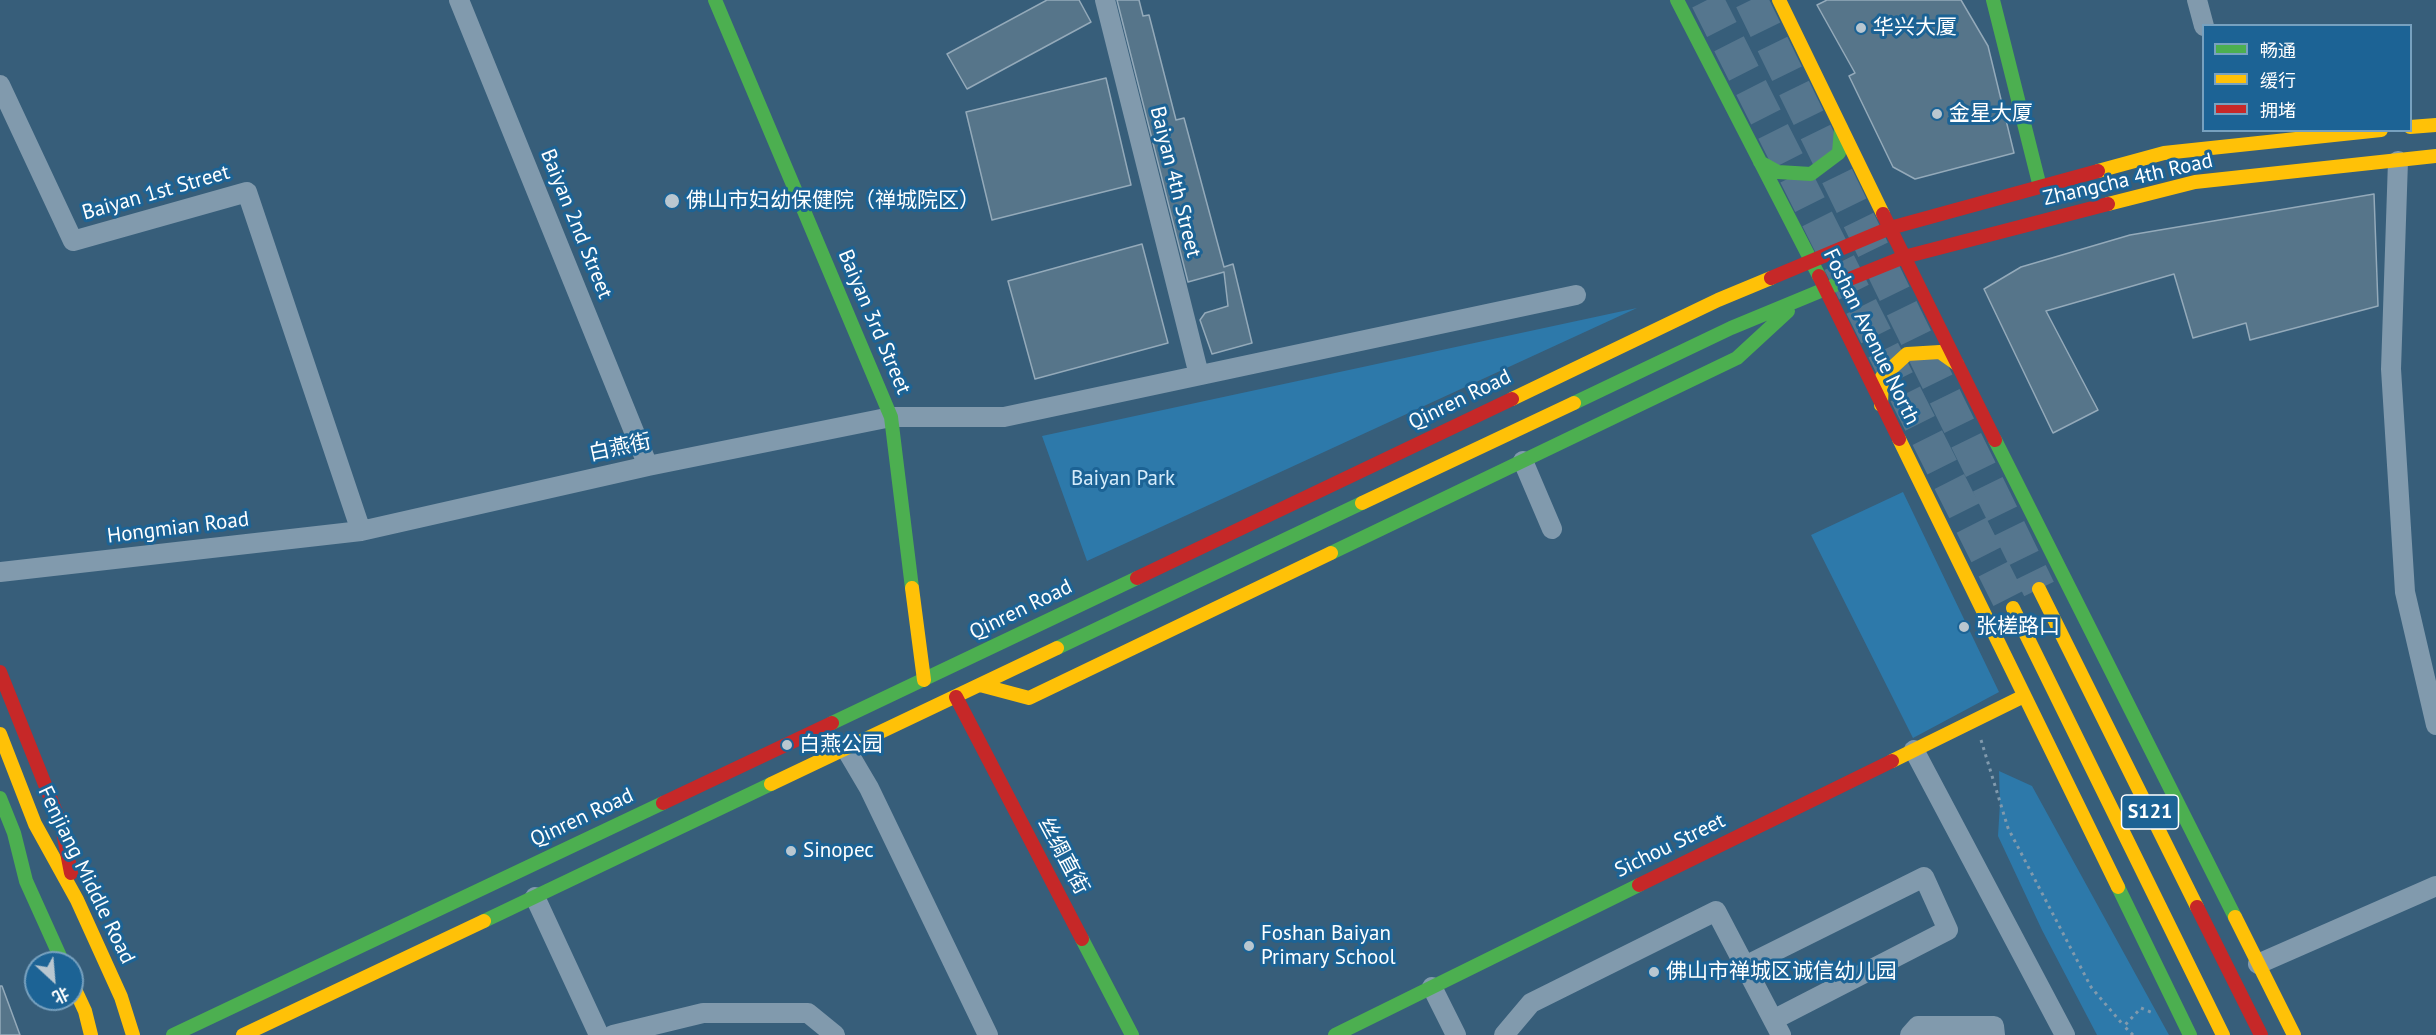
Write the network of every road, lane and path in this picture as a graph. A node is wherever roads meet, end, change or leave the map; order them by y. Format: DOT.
graph roads {
  1 [pos="459,0"];
  2 [pos="715,0"];
  3 [pos="1105,0"];
  4 [pos="1677,0"];
  5 [pos="1779,0"];
  6 [pos="1993,0"];
  7 [pos="2197,0"];
  8 [pos="2203,24"];
  9 [pos="0,85"];
  10 [pos="2436,125"];
  11 [pos="1841,128"];
  12 [pos="2412,128"];
  13 [pos="2345,132"];
  14 [pos="2237,138"];
  15 [pos="2436,156"];
  16 [pos="2398,161"];
  17 [pos="1760,162"];
  18 [pos="2040,187"];
  19 [pos="1890,228"];
  20 [pos="1904,257"];
  21 [pos="1811,262"];
  22 [pos="1826,290"];
  23 [pos="1576,295"];
  24 [pos="1799,300"];
  25 [pos="1957,364"];
  26 [pos="1199,375"];
  27 [pos="1881,405"];
  28 [pos="891,417"];
  29 [pos="1523,461"];
  30 [pos="648,466"];
  31 [pos="1552,529"];
  32 [pos="361,531"];
  33 [pos="0,572"];
  34 [pos="2039,588"];
  35 [pos="2013,608"];
  36 [pos="0,672"];
  37 [pos="924,680"];
  38 [pos="980,686"];
  39 [pos="2024,696"];
  40 [pos="956,697"];
  41 [pos="1975,720"];
  42 [pos="2436,725"];
  43 [pos="0,734"];
  44 [pos="846,749"];
  45 [pos="1914,750"];
  46 [pos="0,798"];
  47 [pos="6,857"];
  48 [pos="26,881"];
  49 [pos="2436,886"];
  50 [pos="535,897"];
  51 [pos="77,900"];
  52 [pos="58,951"];
  53 [pos="2258,964"];
  54 [pos="1745,966"];
  55 [pos="1432,987"];
  56 [pos="84,1009"];
  57 [pos="2160,1017"];
  58 [pos="2124,1026"];
  59 [pos="1777,1028"];
  60 [pos="91,1035"];
  61 [pos="133,1035"];
  62 [pos="173,1035"];
  63 [pos="243,1035"];
  64 [pos="599,1035"];
  65 [pos="613,1035"];
  66 [pos="835,1035"];
  67 [pos="988,1035"];
  68 [pos="1132,1035"];
  69 [pos="1335,1035"];
  70 [pos="1456,1035"];
  71 [pos="1504,1035"];
  72 [pos="1910,1035"];
  73 [pos="1995,1035"];
  74 [pos="2065,1035"];
  75 [pos="2133,1035"];
  76 [pos="2190,1035"];
  77 [pos="2223,1035"];
  78 [pos="2261,1035"];
  79 [pos="2294,1035"];
  1 -- 30 [label="street, Baiyan 2nd Street"];
  2 -- 28 [label="main road, Baiyan 3rd Street"];
  3 -- 26 [label="street, Baiyan 4th Street"];
  4 -- 17 [label="main road, Foshan Avenue North"];
  5 -- 11 [label="main road"];
  6 -- 18 [label="main road"];
  7 -- 8 [label="street"];
  9 -- 32 [label="street, Baiyan 1st Street"];
  10 -- 12 [label="main road"];
  11 -- 17 [label="main road"];
  11 -- 19 [label="main road"];
  13 -- 14 [label="main road, Zhangcha 4th Road"];
  14 -- 18 [label="main road, Zhangcha 4th Road"];
  15 -- 16 [label="main road, Zhangcha 4th Road"];
  16 -- 20 [label="main road, Zhangcha 4th Road"];
  16 -- 42 [label="street"];
  17 -- 21 [label="main road, Foshan Avenue North"];
  18 -- 19 [label="main road, Zhangcha 4th Road"];
  19 -- 20 [label="main road"];
  19 -- 21 [label="main road, Qinren Road"];
  20 -- 22 [label="main road"];
  20 -- 25 [label="main road"];
  21 -- 22 [label="main road, Foshan Avenue North"];
  21 -- 37 [label="main road, Qinren Road"];
  22 -- 24 [label="main road"];
  22 -- 27 [label="main road, Foshan Avenue North"];
  23 -- 26 [label="street, 白燕街"];
  24 -- 29 [label="main road"];
  24 -- 38 [label="main road"];
  25 -- 27 [label="main road"];
  25 -- 53 [label="main road"];
  26 -- 28 [label="street, 白燕街"];
  27 -- 39 [label="main road, Foshan Avenue North"];
  28 -- 30 [label="street, 白燕街"];
  28 -- 37 [label="main road, Baiyan 3rd Street"];
  29 -- 31 [label="street"];
  29 -- 38 [label="main road"];
  30 -- 32 [label="street, 白燕街"];
  32 -- 33 [label="street, Hongmian Road"];
  34 -- 78 [label="main road, S121"];
  35 -- 77 [label="main road, S121"];
  36 -- 51 [label="main road"];
  37 -- 62 [label="main road, Qinren Road"];
  38 -- 40 [label="main road"];
  39 -- 41 [label="main road, Sichou Street"];
  39 -- 76 [label="main road, Foshan Avenue North"];
  40 -- 44 [label="main road"];
  40 -- 68 [label="main road, 丝绸直街"];
  41 -- 45 [label="main road, Sichou Street"];
  41 -- 58 [label="path"];
  43 -- 51 [label="main road, Fenjiang Middle Road"];
  44 -- 50 [label="main road"];
  44 -- 67 [label="street"];
  45 -- 55 [label="main road, Sichou Street"];
  45 -- 74 [label="street"];
  46 -- 48 [label="main road"];
  47 -- 48 [label="main road"];
  48 -- 52 [label="main road"];
  49 -- 53 [label="street"];
  50 -- 63 [label="main road"];
  50 -- 64 [label="street"];
  51 -- 61 [label="main road, Fenjiang Middle Road"];
  53 -- 79 [label="main road"];
  54 -- 59 [label="street"];
  54 -- 59 [label="street"];
  54 -- 71 [label="street"];
  55 -- 69 [label="main road, Sichou Street"];
  55 -- 70 [label="street"];
  56 -- 60 [label="main road"];
  57 -- 58 [label="path"];
  58 -- 75 [label="path"];
  65 -- 66 [label="street"];
  72 -- 73 [label="street"];
}
